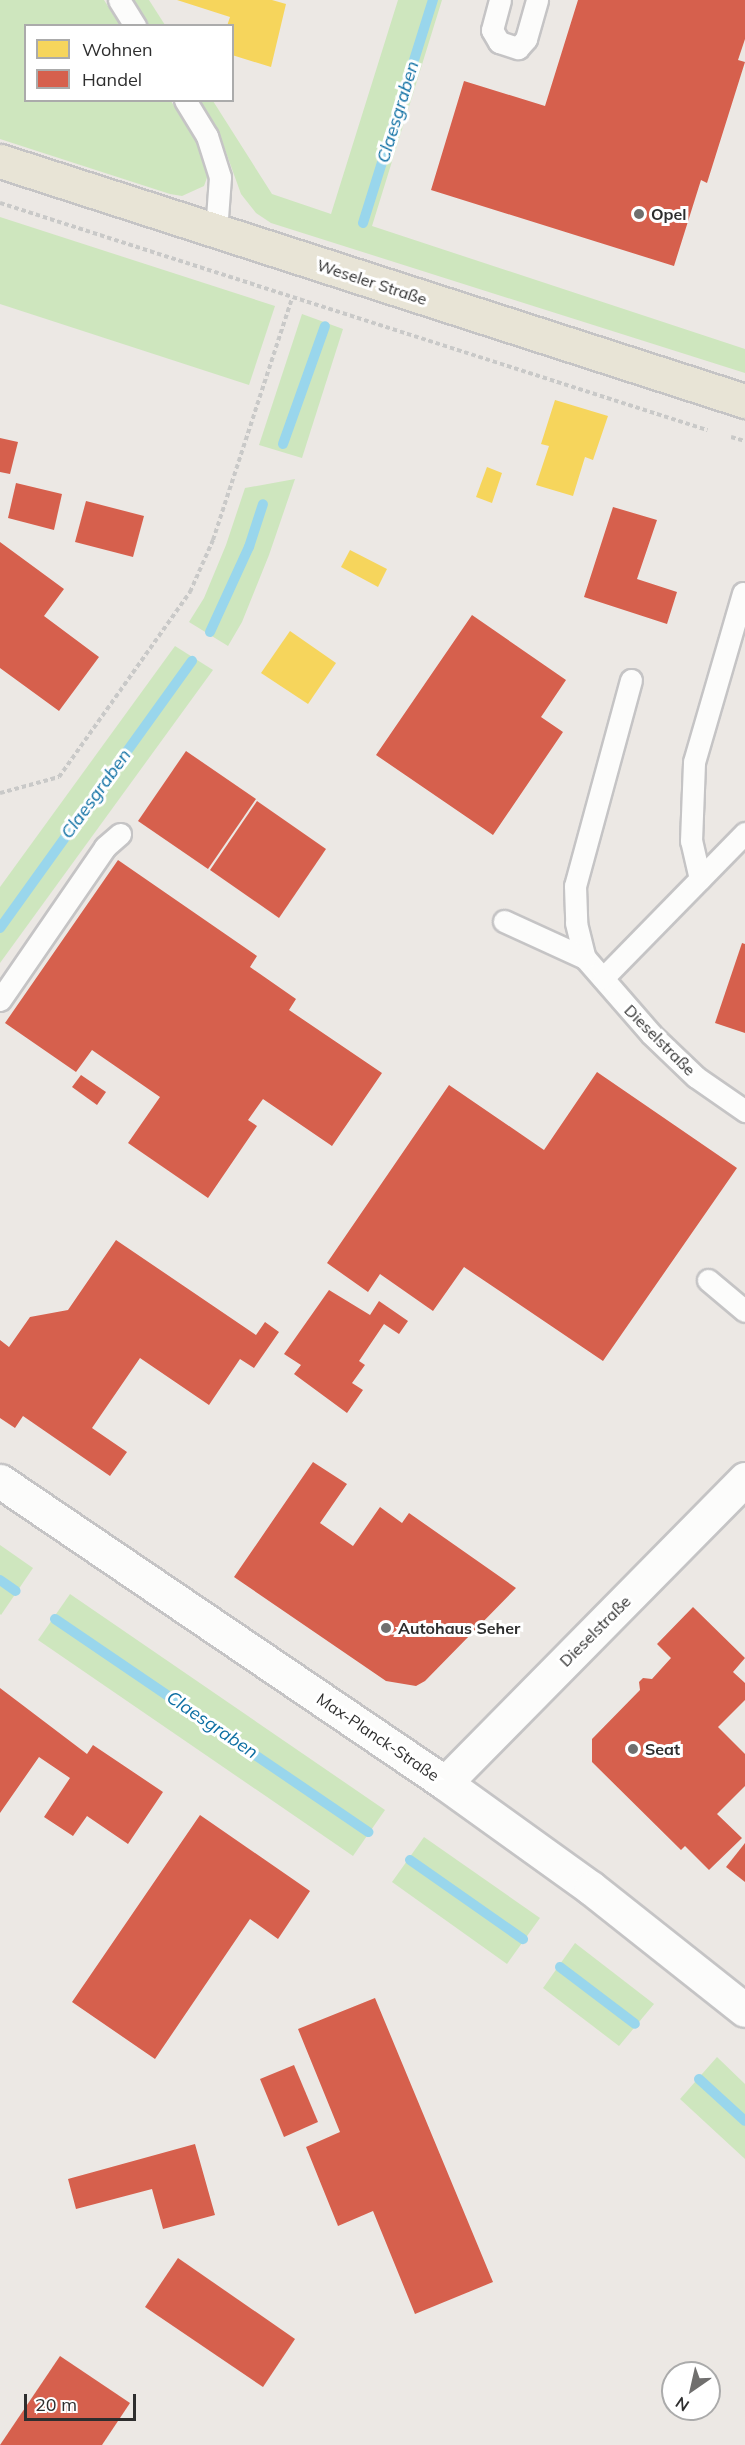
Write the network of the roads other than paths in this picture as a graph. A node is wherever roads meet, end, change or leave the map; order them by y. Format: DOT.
graph roads {
  1 [pos="118,0"];
  2 [pos="500,0"];
  3 [pos="537,0"];
  4 [pos="134,24"];
  5 [pos="186,102"];
  6 [pos="0,161"];
  7 [pos="216,231"];
  8 [pos="745,401"];
  9 [pos="743,593"];
  10 [pos="631,680"];
  11 [pos="745,833"];
  12 [pos="120,834"];
  13 [pos="700,879"];
  14 [pos="504,921"];
  15 [pos="585,958"];
  16 [pos="603,978"];
  17 [pos="0,1000"];
  18 [pos="745,1111"];
  19 [pos="708,1280"];
  20 [pos="745,1311"];
  21 [pos="745,1479"];
  22 [pos="0,1481"];
  23 [pos="445,1782"];
  24 [pos="745,2010"];
  1 -- 4 [label="lane"];
  2 -- 3 [label="lane"];
  5 -- 7 [label="lane"];
  6 -- 7 [label="main road, Weseler Straße"];
  7 -- 8 [label="main road, Weseler Straße"];
  9 -- 13 [label="lane"];
  10 -- 15 [label="lane"];
  11 -- 13 [label="lane"];
  12 -- 17 [label="lane"];
  13 -- 16 [label="lane"];
  14 -- 15 [label="lane"];
  15 -- 16 [label="lane, Dieselstraße"];
  16 -- 18 [label="lane, Dieselstraße"];
  19 -- 20 [label="lane"];
  21 -- 23 [label="street, Dieselstraße"];
  22 -- 23 [label="street, Max-Planck-Straße"];
  23 -- 24 [label="street, Max-Planck-Straße"];
}
